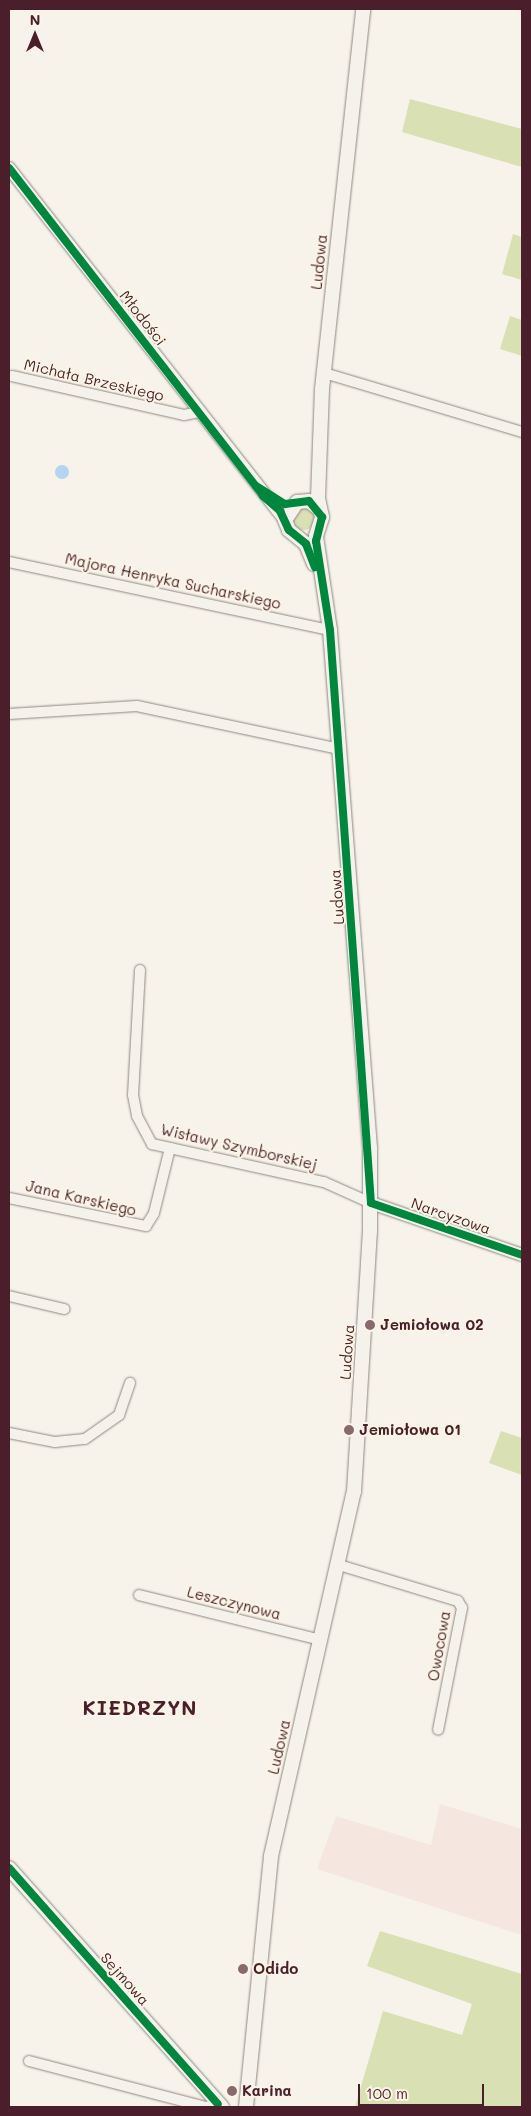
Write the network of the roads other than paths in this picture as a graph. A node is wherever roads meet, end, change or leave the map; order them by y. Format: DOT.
graph roads {
  1 [pos="363,9"];
  2 [pos="9,168"];
  3 [pos="324,373"];
  4 [pos="12,376"];
  5 [pos="199,412"];
  6 [pos="522,432"];
  7 [pos="320,474"];
  8 [pos="256,486"];
  9 [pos="297,502"];
  10 [pos="319,509"];
  11 [pos="285,520"];
  12 [pos="316,532"];
  13 [pos="297,536"];
  14 [pos="9,562"];
  15 [pos="325,590"];
  16 [pos="330,630"];
  17 [pos="9,714"];
  18 [pos="340,749"];
  19 [pos="140,970"];
  20 [pos="170,1148"];
  21 [pos="9,1198"];
  22 [pos="371,1203"];
  23 [pos="522,1255"];
  24 [pos="9,1296"];
  25 [pos="64,1309"];
  26 [pos="130,1383"];
  27 [pos="9,1433"];
  28 [pos="339,1565"];
  29 [pos="139,1594"];
  30 [pos="321,1640"];
  31 [pos="438,1730"];
  32 [pos="9,1868"];
  33 [pos="28,2061"];
  34 [pos="220,2105"];
  35 [pos="246,2107"];
  1 -- 3 [label="main road, Ludowa"];
  2 -- 5 [label="street, Młodości"];
  3 -- 6 [label="street"];
  3 -- 7 [label="main road, Ludowa"];
  4 -- 5 [label="street, Michała Brzeskiego"];
  5 -- 8 [label="street, Młodości"];
  7 -- 9 [label="main road"];
  7 -- 10 [label="main road, Ludowa"];
  8 -- 9 [label="street, Młodości"];
  8 -- 11 [label="street, Młodości"];
  9 -- 10 [label="main road"];
  9 -- 11 [label="main road"];
  10 -- 12 [label="main road, Ludowa"];
  11 -- 13 [label="main road, Ludowa"];
  12 -- 13 [label="main road"];
  12 -- 15 [label="main road, Ludowa"];
  13 -- 15 [label="main road, Ludowa"];
  14 -- 16 [label="street, Majora Henryka Sucharskiego"];
  15 -- 16 [label="main road, Ludowa"];
  16 -- 18 [label="main road, Ludowa"];
  17 -- 18 [label="street"];
  18 -- 22 [label="main road, Ludowa"];
  19 -- 20 [label="street, Wisławy Szymborskiej"];
  20 -- 21 [label="street, Jana Karskiego"];
  20 -- 22 [label="street, Wisławy Szymborskiej"];
  22 -- 23 [label="street, Narcyzowa"];
  22 -- 28 [label="main road, Ludowa"];
  24 -- 25 [label="street"];
  26 -- 27 [label="street"];
  28 -- 30 [label="main road, Ludowa"];
  28 -- 31 [label="street, Owocowa"];
  29 -- 30 [label="street, Leszczynowa"];
  30 -- 35 [label="main road, Ludowa"];
  32 -- 34 [label="main road, Sejmowa"];
  33 -- 34 [label="street, Sejmowa"];
}
